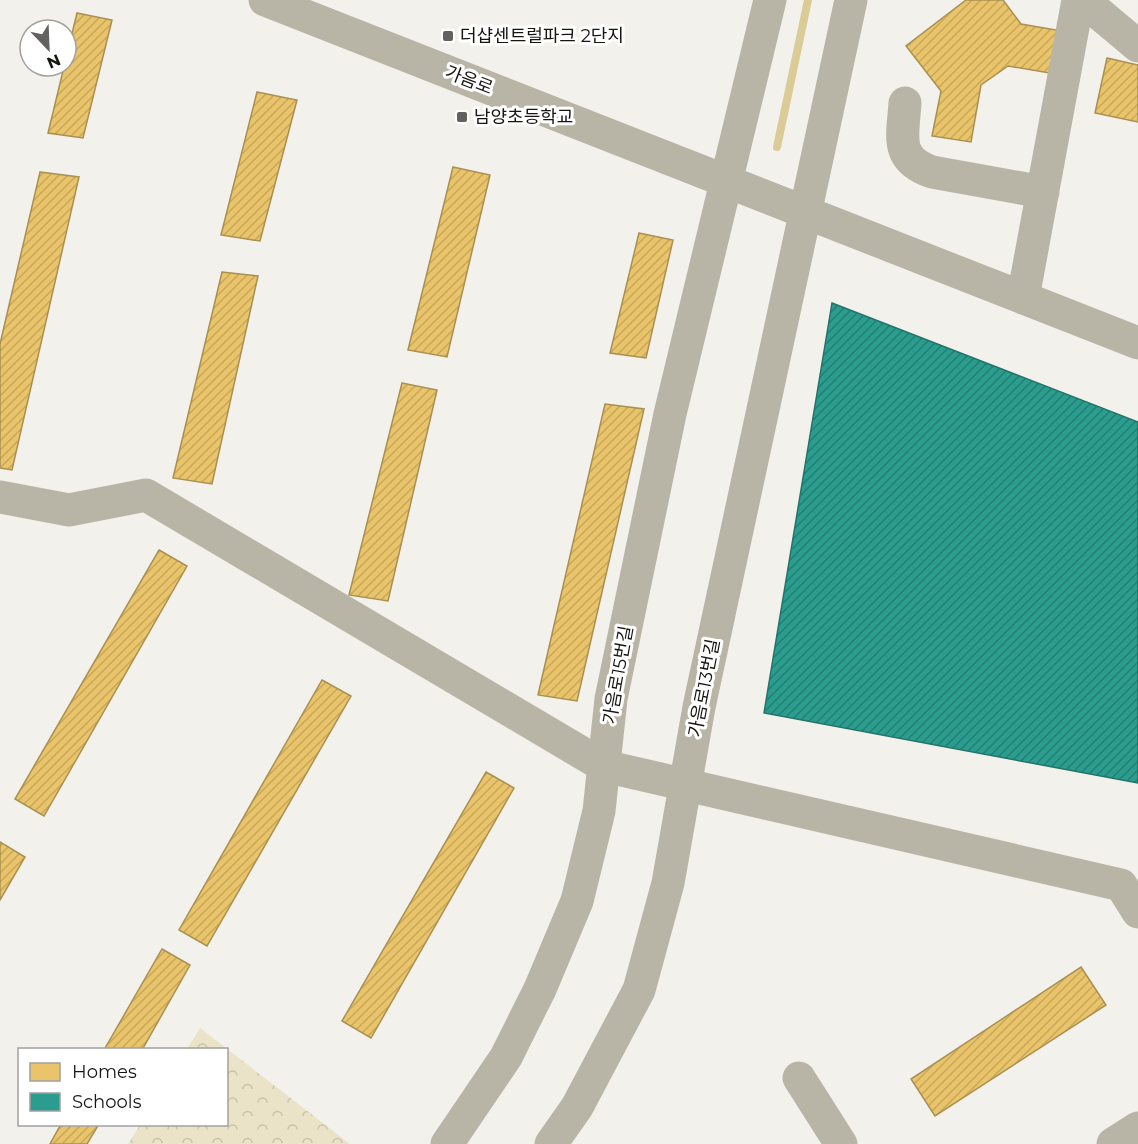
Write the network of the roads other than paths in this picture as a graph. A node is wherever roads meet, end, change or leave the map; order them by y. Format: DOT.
graph roads {
  1 [pos="265,0"];
  2 [pos="770,0"];
  3 [pos="851,0"];
  4 [pos="1078,0"];
  5 [pos="321,10"];
  6 [pos="1138,46"];
  7 [pos="904,102"];
  8 [pos="733,183"];
  9 [pos="1043,192"];
  10 [pos="800,210"];
  11 [pos="1023,298"];
  12 [pos="1138,343"];
  13 [pos="0,497"];
  14 [pos="604,766"];
  15 [pos="687,783"];
  16 [pos="1138,912"];
  17 [pos="799,1078"];
  18 [pos="1138,1128"];
  19 [pos="447,1144"];
  20 [pos="551,1144"];
  21 [pos="841,1144"];
  22 [pos="1113,1144"];
  1 -- 5 [label="street, 가음로"];
  2 -- 8 [label="street, 가음로15번길"];
  3 -- 10 [label="street, 가음로13번길"];
  4 -- 6 [label="street"];
  4 -- 9 [label="street"];
  5 -- 8 [label="street, 가음로"];
  7 -- 9 [label="street"];
  8 -- 10 [label="street, 가음로"];
  8 -- 14 [label="street, 가음로15번길"];
  9 -- 11 [label="street"];
  10 -- 11 [label="street, 가음로"];
  10 -- 15 [label="street, 가음로13번길"];
  11 -- 12 [label="street, 가음로"];
  13 -- 14 [label="street"];
  14 -- 15 [label="street"];
  14 -- 19 [label="street, 가음로15번길"];
  15 -- 16 [label="street"];
  15 -- 20 [label="street, 가음로13번길"];
  17 -- 21 [label="street"];
  18 -- 22 [label="street"];
}
